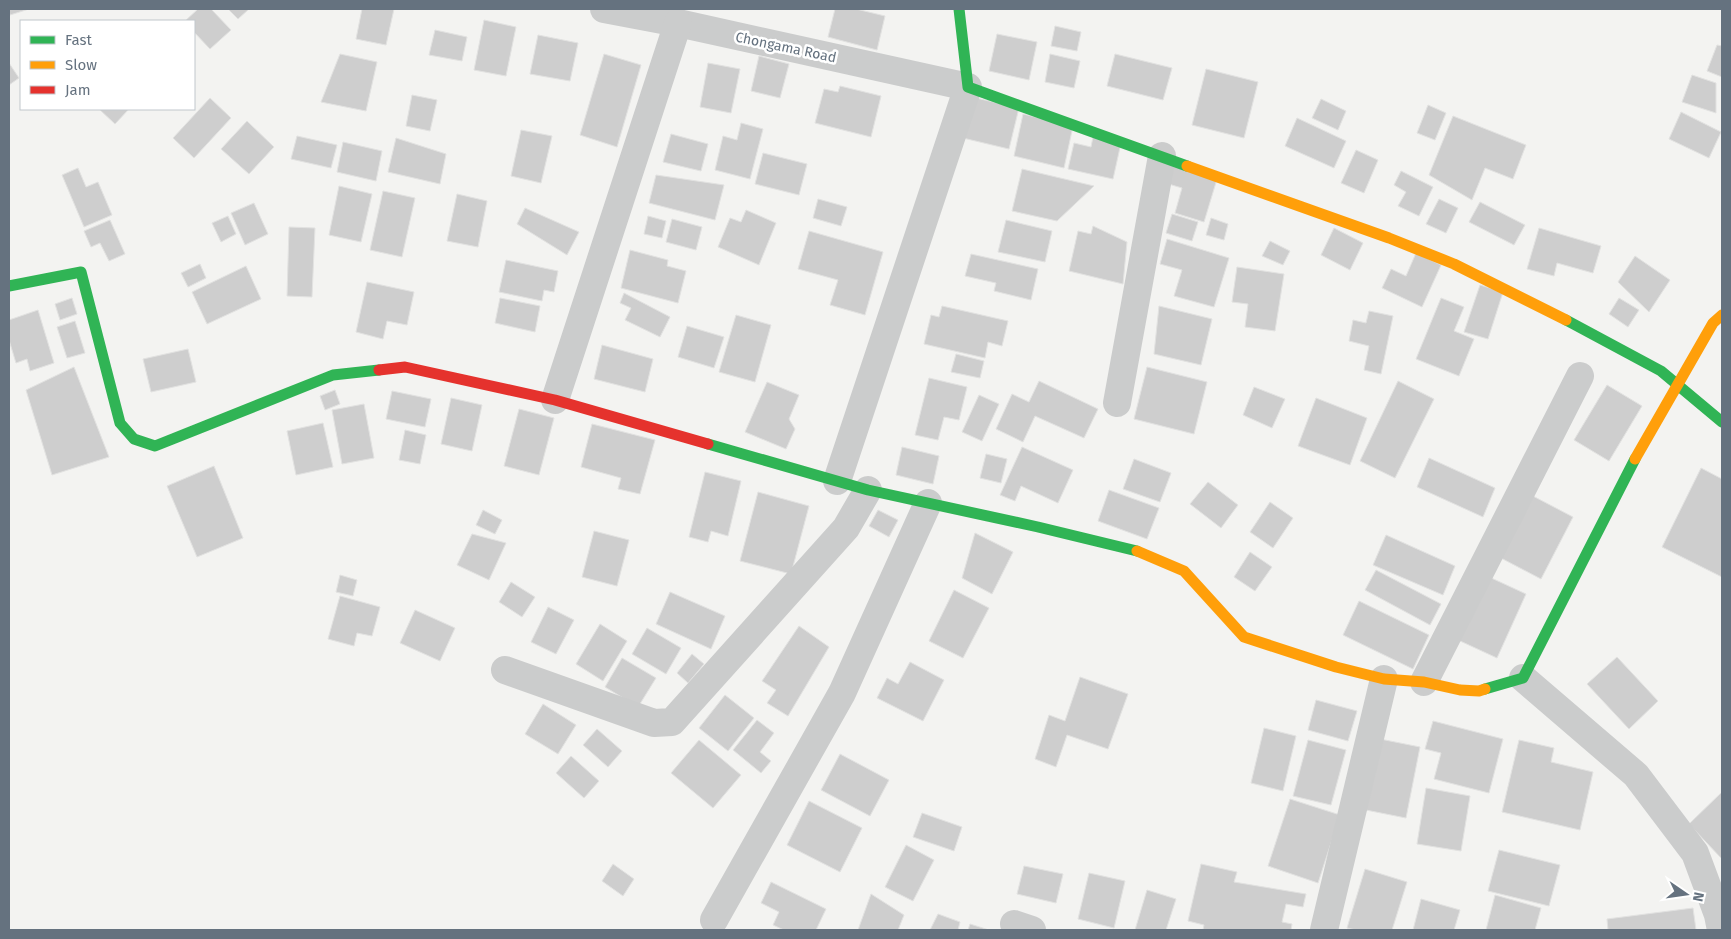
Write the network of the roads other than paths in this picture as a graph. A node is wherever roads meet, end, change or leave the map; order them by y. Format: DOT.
graph roads {
  1 [pos="604,9"];
  2 [pos="959,9"];
  3 [pos="678,23"];
  4 [pos="968,87"];
  5 [pos="1162,156"];
  6 [pos="9,286"];
  7 [pos="1722,315"];
  8 [pos="1580,376"];
  9 [pos="1678,386"];
  10 [pos="554,400"];
  11 [pos="1117,403"];
  12 [pos="1722,422"];
  13 [pos="837,481"];
  14 [pos="868,490"];
  15 [pos="928,503"];
  16 [pos="504,670"];
  17 [pos="1523,678"];
  18 [pos="1384,679"];
  19 [pos="1424,682"];
  20 [pos="714,920"];
  21 [pos="1324,930"];
  22 [pos="1721,930"];
  1 -- 3 [label="street, Chongama Road"];
  2 -- 4 [label="street"];
  3 -- 4 [label="street, Chongama Road"];
  3 -- 10 [label="street"];
  4 -- 5 [label="street"];
  4 -- 13 [label="street"];
  5 -- 9 [label="street"];
  5 -- 11 [label="street"];
  6 -- 10 [label="street"];
  7 -- 9 [label="street"];
  8 -- 19 [label="street"];
  9 -- 12 [label="street"];
  9 -- 17 [label="street"];
  10 -- 13 [label="street"];
  13 -- 14 [label="street"];
  14 -- 15 [label="street"];
  14 -- 16 [label="street"];
  15 -- 18 [label="street"];
  15 -- 20 [label="street"];
  17 -- 19 [label="street"];
  17 -- 22 [label="street"];
  18 -- 19 [label="street"];
  18 -- 21 [label="street"];
}
